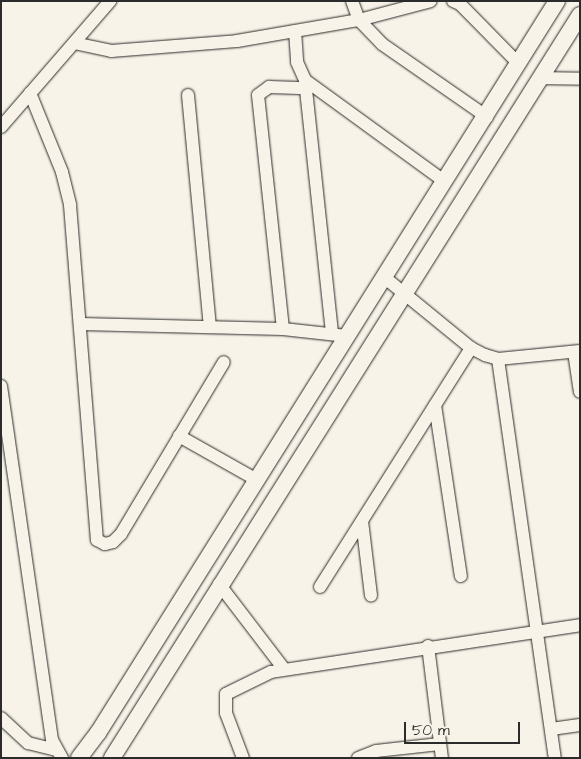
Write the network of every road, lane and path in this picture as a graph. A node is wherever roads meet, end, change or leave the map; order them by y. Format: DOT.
graph roads {
  1 [pos="110,1"];
  2 [pos="352,1"];
  3 [pos="431,1"];
  4 [pos="453,1"];
  5 [pos="557,1"];
  6 [pos="580,15"];
  7 [pos="359,20"];
  8 [pos="295,31"];
  9 [pos="74,43"];
  10 [pos="519,64"];
  11 [pos="541,78"];
  12 [pos="580,79"];
  13 [pos="305,84"];
  14 [pos="30,93"];
  15 [pos="188,95"];
  16 [pos="487,117"];
  17 [pos="1,127"];
  18 [pos="444,181"];
  19 [pos="384,277"];
  20 [pos="405,294"];
  21 [pos="81,324"];
  22 [pos="210,327"];
  23 [pos="283,329"];
  24 [pos="340,335"];
  25 [pos="471,348"];
  26 [pos="577,352"];
  27 [pos="498,360"];
  28 [pos="224,362"];
  29 [pos="1,386"];
  30 [pos="580,392"];
  31 [pos="435,405"];
  32 [pos="179,436"];
  33 [pos="7,464"];
  34 [pos="256,480"];
  35 [pos="362,521"];
  36 [pos="461,576"];
  37 [pos="219,584"];
  38 [pos="320,587"];
  39 [pos="371,595"];
  40 [pos="580,625"];
  41 [pos="537,632"];
  42 [pos="428,646"];
  43 [pos="284,669"];
  44 [pos="1,718"];
  45 [pos="580,725"];
  46 [pos="551,730"];
  47 [pos="440,744"];
  48 [pos="59,754"];
  49 [pos="79,758"];
  50 [pos="112,758"];
  51 [pos="244,758"];
  52 [pos="358,758"];
  53 [pos="442,758"];
  54 [pos="555,758"];
  1 -- 9 [label="street"];
  2 -- 7 [label="street"];
  3 -- 7 [label="street"];
  4 -- 10 [label="street"];
  5 -- 10 [label="main road"];
  6 -- 11 [label="main road"];
  7 -- 8 [label="street"];
  7 -- 16 [label="street"];
  8 -- 9 [label="street"];
  8 -- 13 [label="street"];
  9 -- 14 [label="street"];
  10 -- 16 [label="main road"];
  11 -- 12 [label="street"];
  11 -- 20 [label="main road"];
  13 -- 18 [label="street"];
  13 -- 23 [label="street"];
  13 -- 24 [label="street"];
  14 -- 17 [label="street"];
  14 -- 21 [label="street"];
  15 -- 22 [label="street"];
  16 -- 18 [label="main road"];
  18 -- 19 [label="main road"];
  19 -- 20 [label="street"];
  19 -- 24 [label="main road"];
  20 -- 25 [label="street"];
  20 -- 37 [label="main road"];
  21 -- 22 [label="street"];
  21 -- 32 [label="street"];
  22 -- 23 [label="street"];
  23 -- 24 [label="street"];
  24 -- 34 [label="main road"];
  25 -- 27 [label="street"];
  25 -- 31 [label="street"];
  26 -- 27 [label="street"];
  26 -- 30 [label="street"];
  27 -- 41 [label="street"];
  28 -- 32 [label="street"];
  29 -- 33 [label="street"];
  31 -- 35 [label="street"];
  31 -- 36 [label="street"];
  32 -- 34 [label="street"];
  33 -- 48 [label="street"];
  34 -- 49 [label="main road"];
  35 -- 38 [label="street"];
  35 -- 39 [label="street"];
  37 -- 43 [label="street"];
  37 -- 50 [label="main road"];
  40 -- 41 [label="street"];
  41 -- 42 [label="street"];
  41 -- 46 [label="street"];
  42 -- 43 [label="street"];
  42 -- 47 [label="street"];
  43 -- 51 [label="street"];
  44 -- 48 [label="street"];
  45 -- 46 [label="street"];
  46 -- 54 [label="street"];
  47 -- 52 [label="street"];
  47 -- 53 [label="street"];
}
